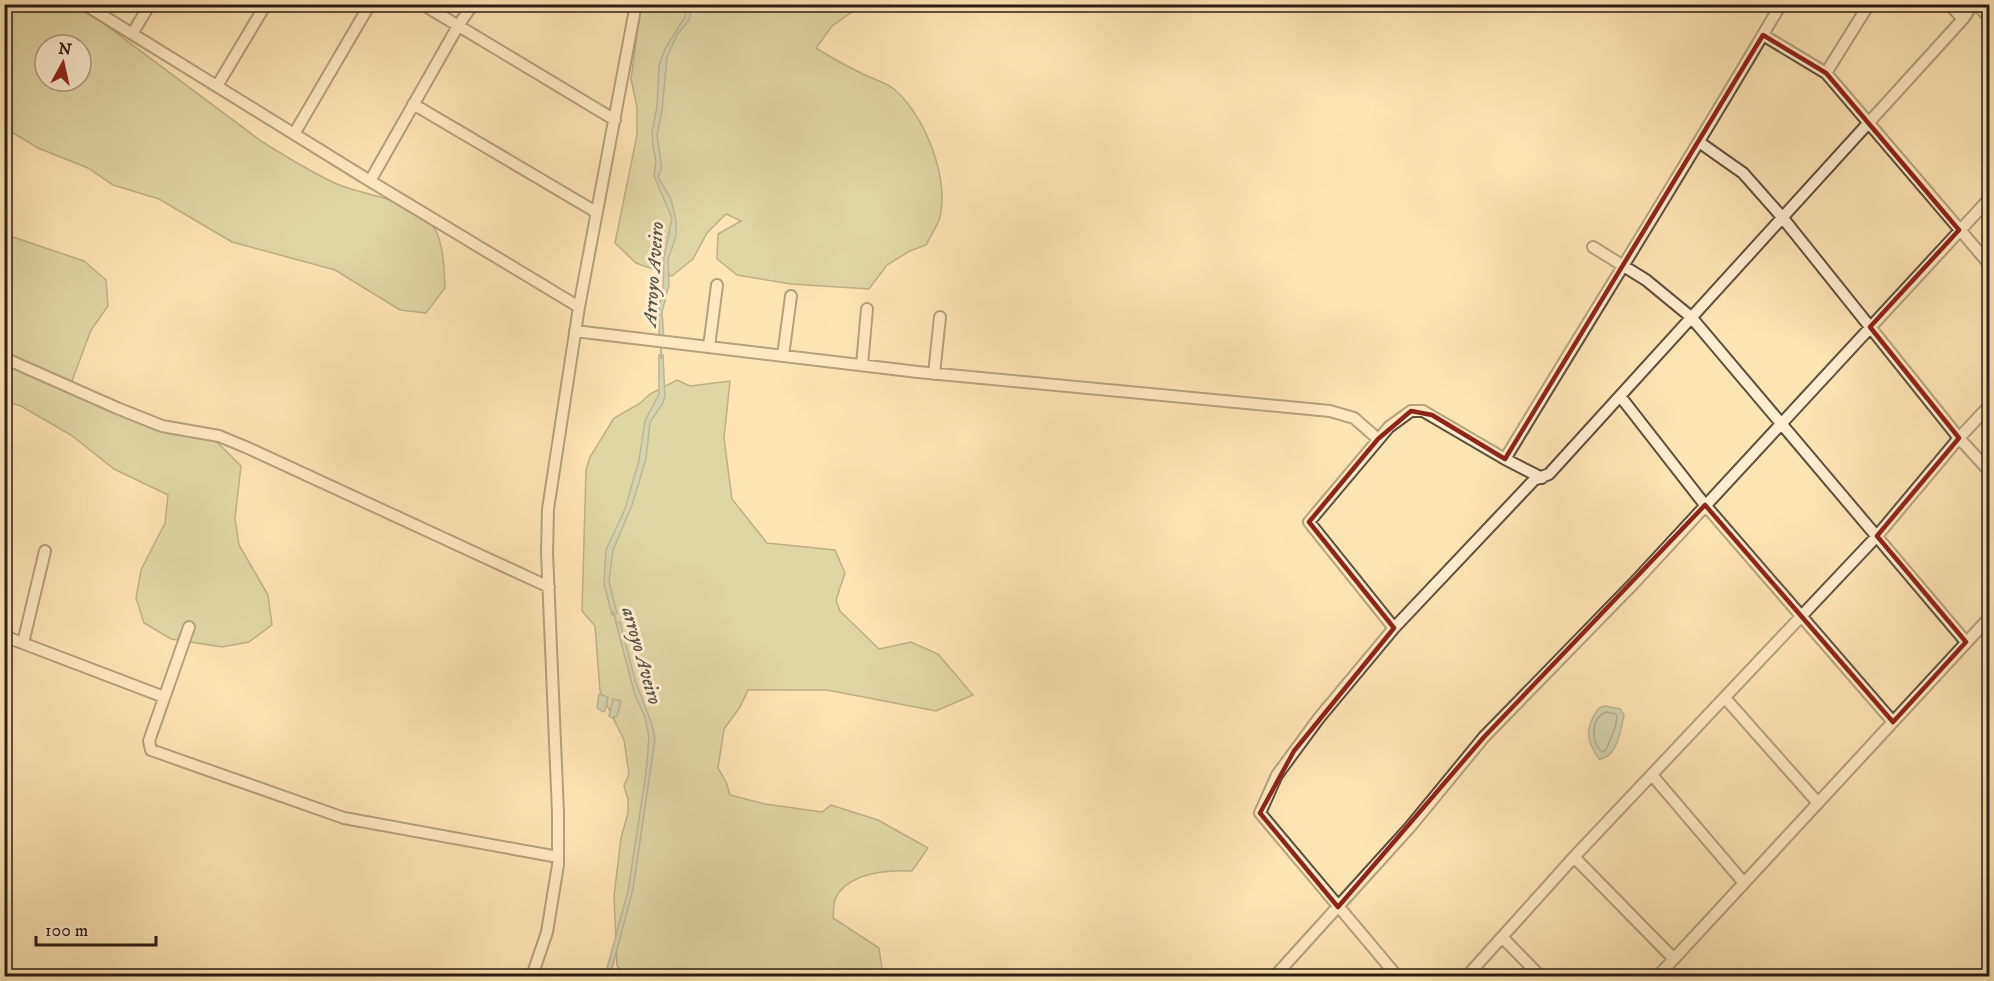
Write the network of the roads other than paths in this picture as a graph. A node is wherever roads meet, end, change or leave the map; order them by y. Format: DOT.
graph roads {
  1 [pos="84,4"];
  2 [pos="150,4"];
  3 [pos="266,4"];
  4 [pos="370,4"];
  5 [pos="422,4"];
  6 [pos="473,4"];
  7 [pos="636,4"];
  8 [pos="1781,4"];
  9 [pos="1869,4"];
  10 [pos="1949,4"];
  11 [pos="1973,4"];
  12 [pos="1979,4"];
  13 [pos="1989,16"];
  14 [pos="1963,19"];
  15 [pos="458,26"];
  16 [pos="132,34"];
  17 [pos="1763,35"];
  18 [pos="1826,73"];
  19 [pos="217,86"];
  20 [pos="413,104"];
  21 [pos="615,120"];
  22 [pos="1868,122"];
  23 [pos="294,134"];
  24 [pos="1699,142"];
  25 [pos="370,181"];
  26 [pos="1989,198"];
  27 [pos="596,212"];
  28 [pos="1782,217"];
  29 [pos="1959,230"];
  30 [pos="1593,247"];
  31 [pos="1622,265"];
  32 [pos="1989,265"];
  33 [pos="717,285"];
  34 [pos="790,296"];
  35 [pos="579,306"];
  36 [pos="867,309"];
  37 [pos="940,317"];
  38 [pos="1691,317"];
  39 [pos="1870,327"];
  40 [pos="575,330"];
  41 [pos="709,347"];
  42 [pos="783,356"];
  43 [pos="4,358"];
  44 [pos="862,365"];
  45 [pos="934,374"];
  46 [pos="1620,396"];
  47 [pos="1989,405"];
  48 [pos="1781,423"];
  49 [pos="1959,438"];
  50 [pos="1378,439"];
  51 [pos="1505,459"];
  52 [pos="1989,472"];
  53 [pos="1542,477"];
  54 [pos="1705,505"];
  55 [pos="1877,536"];
  56 [pos="45,551"];
  57 [pos="549,587"];
  58 [pos="1801,616"];
  59 [pos="1989,617"];
  60 [pos="189,627"];
  61 [pos="1394,628"];
  62 [pos="4,636"];
  63 [pos="1966,642"];
  64 [pos="23,643"];
  65 [pos="164,697"];
  66 [pos="1725,698"];
  67 [pos="1893,722"];
  68 [pos="1652,775"];
  69 [pos="1818,803"];
  70 [pos="558,857"];
  71 [pos="1574,857"];
  72 [pos="1744,883"];
  73 [pos="1338,907"];
  74 [pos="1503,938"];
  75 [pos="1674,959"];
  76 [pos="532,976"];
  77 [pos="1275,976"];
  78 [pos="1396,976"];
  79 [pos="1467,976"];
  80 [pos="1540,976"];
  81 [pos="1658,976"];
  1 -- 16 [label="street"];
  2 -- 16 [label="street"];
  3 -- 19 [label="street"];
  4 -- 23 [label="street"];
  5 -- 15 [label="street"];
  6 -- 15 [label="street"];
  7 -- 21 [label="street"];
  8 -- 17 [label="street"];
  9 -- 18 [label="street"];
  10 -- 14 [label="street"];
  11 -- 14 [label="street"];
  12 -- 13 [label="main road"];
  14 -- 22 [label="street"];
  15 -- 20 [label="street"];
  15 -- 21 [label="street"];
  16 -- 19 [label="street"];
  17 -- 18 [label="street"];
  17 -- 24 [label="street"];
  18 -- 22 [label="street"];
  19 -- 23 [label="street"];
  20 -- 25 [label="street"];
  20 -- 27 [label="street"];
  21 -- 27 [label="street"];
  22 -- 28 [label="street"];
  22 -- 29 [label="street"];
  23 -- 25 [label="street"];
  24 -- 28 [label="street"];
  24 -- 31 [label="street"];
  25 -- 35 [label="street"];
  26 -- 29 [label="street"];
  27 -- 35 [label="street"];
  28 -- 38 [label="street"];
  28 -- 39 [label="street"];
  29 -- 32 [label="street"];
  29 -- 39 [label="street"];
  30 -- 31 [label="street"];
  31 -- 38 [label="street"];
  31 -- 51 [label="street"];
  33 -- 41 [label="street"];
  34 -- 42 [label="street"];
  35 -- 40 [label="street"];
  36 -- 44 [label="street"];
  37 -- 45 [label="street"];
  38 -- 46 [label="street"];
  38 -- 48 [label="street"];
  39 -- 48 [label="street"];
  39 -- 49 [label="street"];
  40 -- 41 [label="street"];
  40 -- 57 [label="street"];
  41 -- 42 [label="street"];
  42 -- 44 [label="street"];
  43 -- 57 [label="street"];
  44 -- 45 [label="street"];
  45 -- 50 [label="street"];
  46 -- 53 [label="street"];
  46 -- 54 [label="street"];
  47 -- 49 [label="street"];
  48 -- 54 [label="street"];
  48 -- 55 [label="street"];
  49 -- 52 [label="street"];
  49 -- 55 [label="street"];
  50 -- 51 [label="street"];
  50 -- 61 [label="street"];
  51 -- 53 [label="street"];
  53 -- 61 [label="street"];
  54 -- 58 [label="street"];
  54 -- 73 [label="street"];
  55 -- 58 [label="street"];
  55 -- 63 [label="street"];
  56 -- 64 [label="street"];
  57 -- 70 [label="street"];
  58 -- 66 [label="street"];
  58 -- 67 [label="street"];
  59 -- 63 [label="street"];
  60 -- 65 [label="street"];
  61 -- 73 [label="street"];
  62 -- 64 [label="street"];
  63 -- 67 [label="street"];
  64 -- 65 [label="street"];
  65 -- 70 [label="street"];
  66 -- 68 [label="street"];
  66 -- 69 [label="street"];
  67 -- 69 [label="street"];
  68 -- 71 [label="street"];
  68 -- 72 [label="street"];
  69 -- 72 [label="street"];
  70 -- 76 [label="street"];
  71 -- 74 [label="street"];
  71 -- 75 [label="street"];
  72 -- 75 [label="street"];
  73 -- 77 [label="street"];
  73 -- 78 [label="street"];
  74 -- 79 [label="street"];
  74 -- 80 [label="street"];
  75 -- 81 [label="street"];
}
